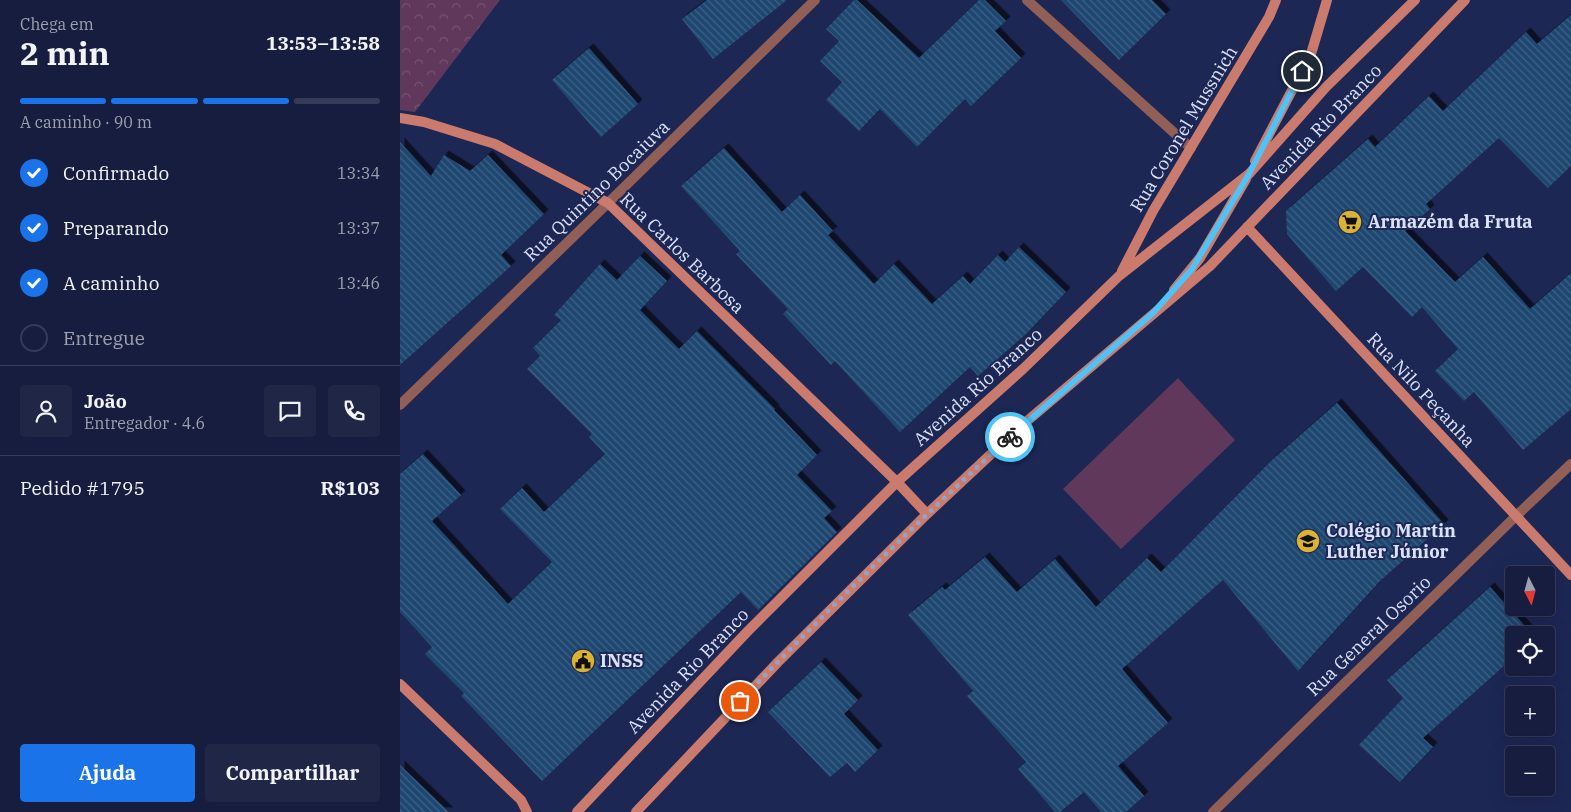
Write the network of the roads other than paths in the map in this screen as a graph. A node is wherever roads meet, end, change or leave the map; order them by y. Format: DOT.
graph roads {
  1 [pos="815,0"];
  2 [pos="1026,0"];
  3 [pos="1276,0"];
  4 [pos="1327,0"];
  5 [pos="1414,0"];
  6 [pos="1465,0"];
  7 [pos="400,118"];
  8 [pos="1191,148"];
  9 [pos="1249,174"];
  10 [pos="608,203"];
  11 [pos="1247,227"];
  12 [pos="1119,276"];
  13 [pos="1153,313"];
  14 [pos="400,405"];
  15 [pos="1571,464"];
  16 [pos="897,482"];
  17 [pos="927,514"];
  18 [pos="1516,516"];
  19 [pos="1571,575"];
  20 [pos="400,684"];
  21 [pos="527,812"];
  22 [pos="577,812"];
  23 [pos="636,812"];
  24 [pos="1213,812"];
  1 -- 10 [label="street, Rua Quintino Bocaiuva"];
  2 -- 8 [label="street"];
  3 -- 8 [label="main road, Rua Coronel Mussnich"];
  4 -- 9 [label="main road"];
  5 -- 9 [label="main road, Avenida Rio Branco"];
  6 -- 11 [label="main road, Avenida Rio Branco"];
  7 -- 10 [label="main road, Rua Carlos Barbosa"];
  8 -- 12 [label="main road, Rua Coronel Mussnich"];
  9 -- 12 [label="main road, Avenida Rio Branco"];
  9 -- 13 [label="main road"];
  10 -- 14 [label="street, Rua Quintino Bocaiuva"];
  10 -- 16 [label="main road, Rua Carlos Barbosa"];
  11 -- 13 [label="main road, Avenida Rio Branco"];
  11 -- 18 [label="main road, Rua Nilo Peçanha"];
  12 -- 16 [label="main road, Avenida Rio Branco"];
  13 -- 17 [label="main road, Avenida Rio Branco"];
  15 -- 18 [label="street, Rua General Osorio"];
  16 -- 17 [label="main road, Rua Carlos Barbosa"];
  16 -- 22 [label="main road, Avenida Rio Branco"];
  17 -- 23 [label="main road, Avenida Rio Branco"];
  18 -- 19 [label="main road, Rua Nilo Peçanha"];
  18 -- 24 [label="street, Rua General Osorio"];
  20 -- 21 [label="main road"];
}
